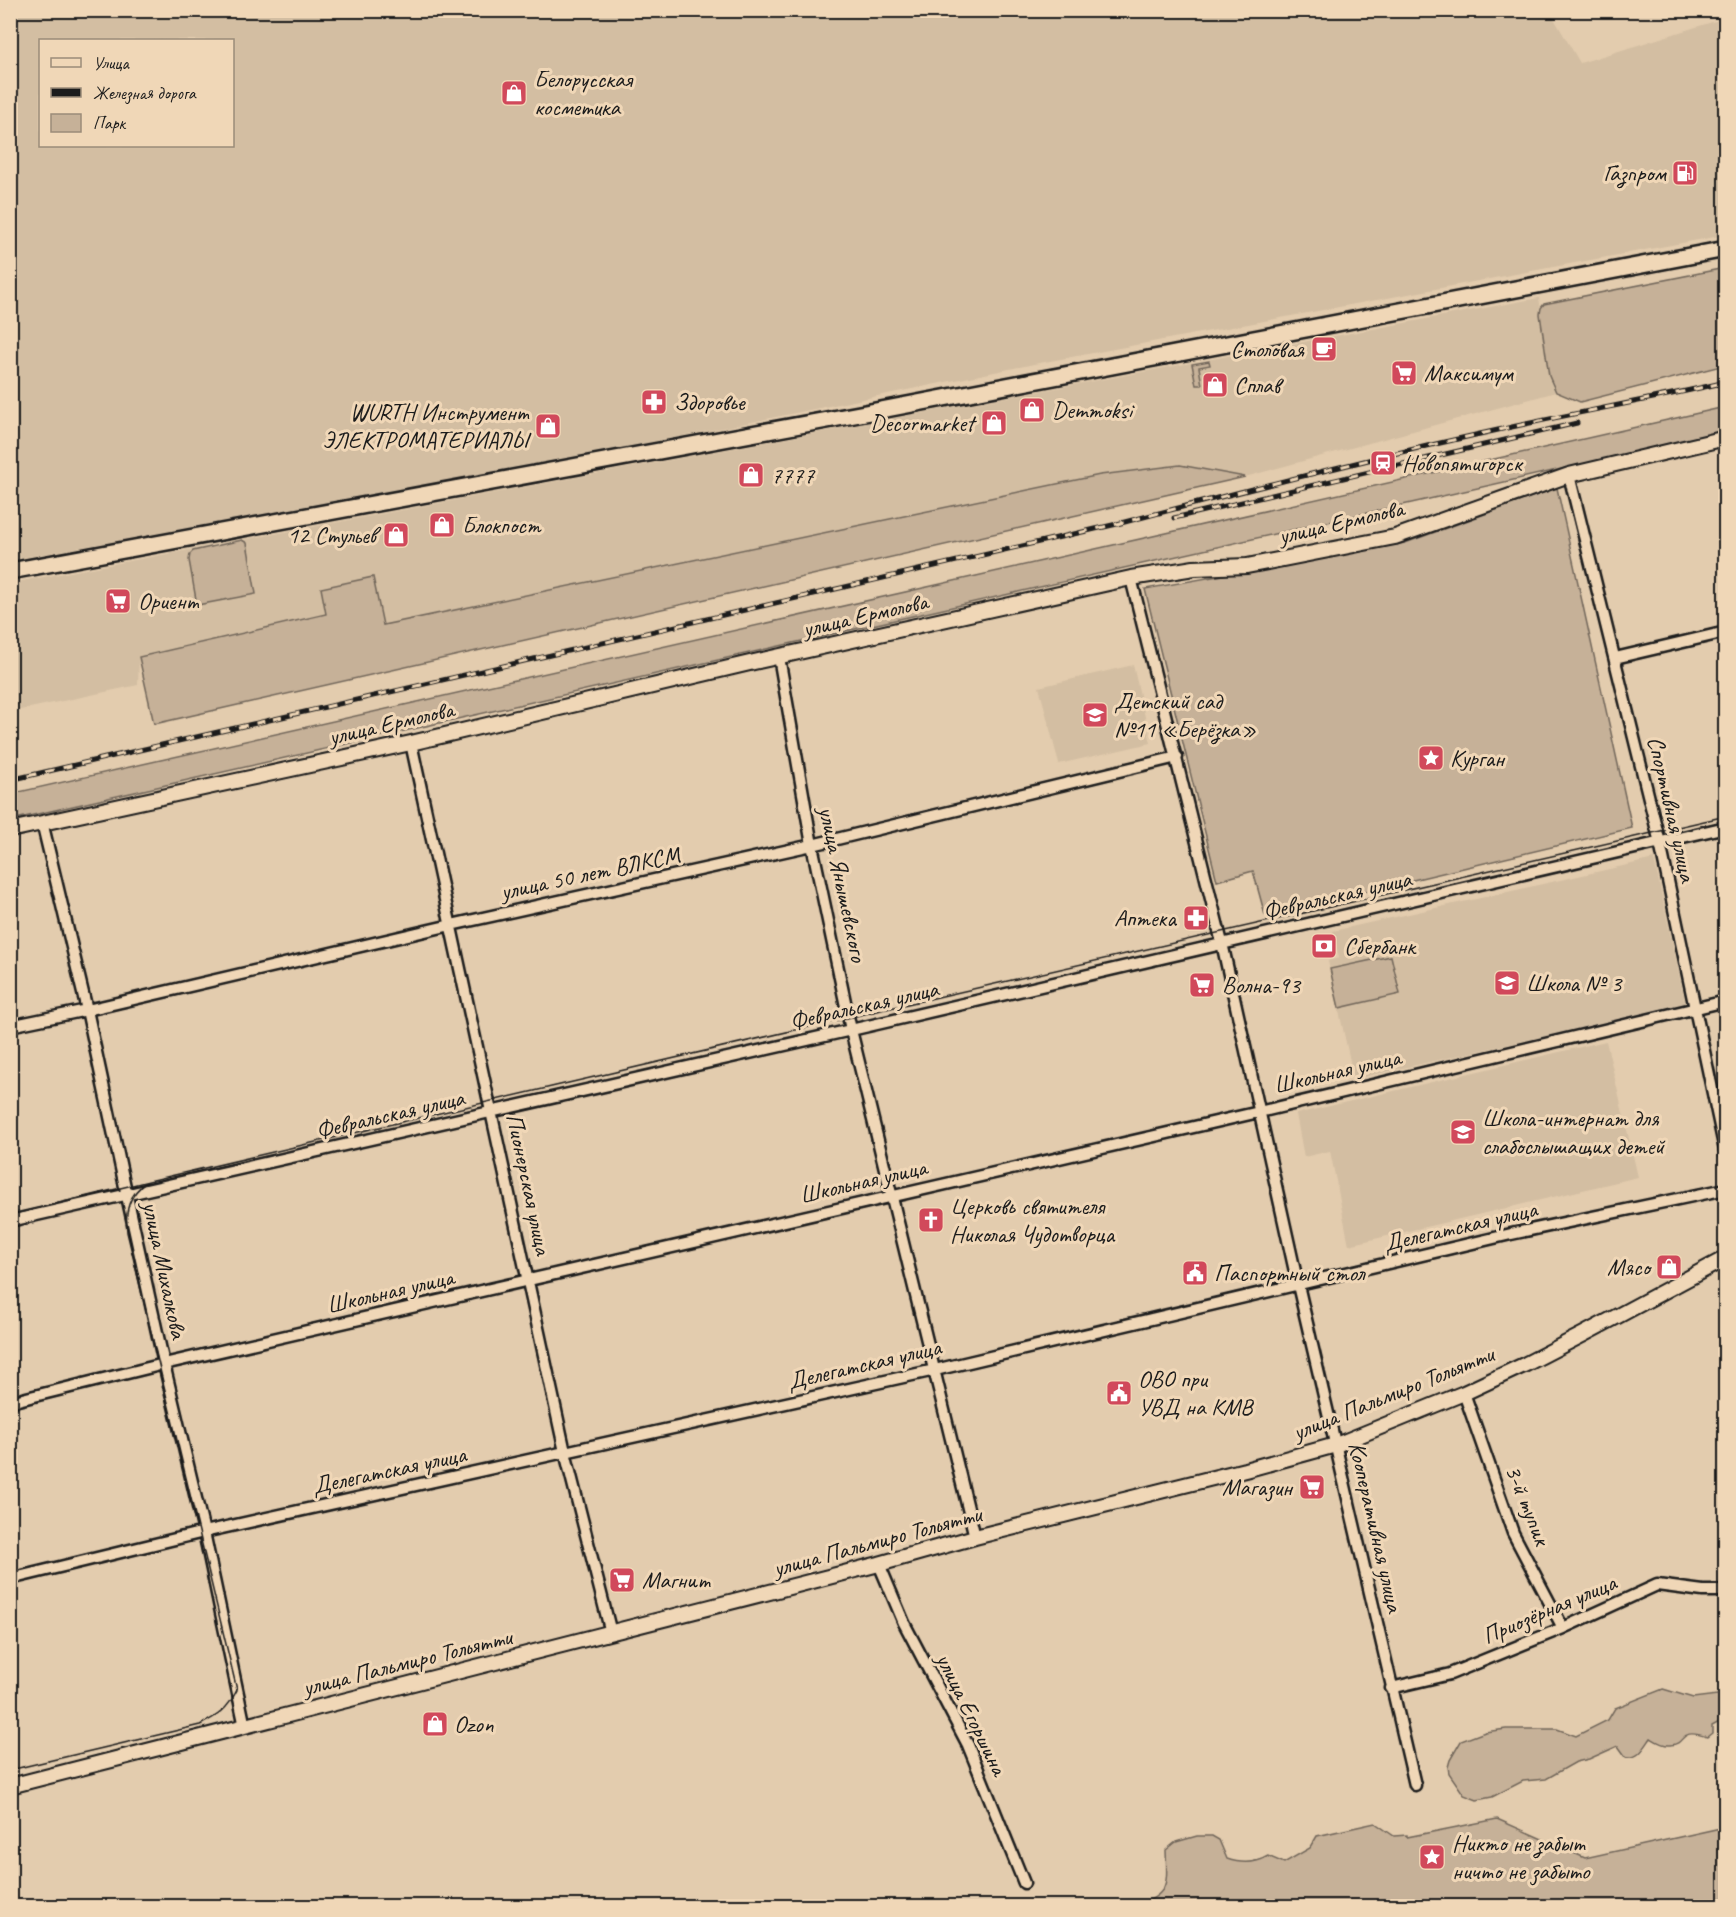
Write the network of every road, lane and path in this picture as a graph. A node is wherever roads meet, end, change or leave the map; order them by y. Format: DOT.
graph roads {
  1 [pos="1725,249"];
  2 [pos="1725,438"];
  3 [pos="1569,475"];
  4 [pos="10,571"];
  5 [pos="1131,578"];
  6 [pos="1725,632"];
  7 [pos="779,657"];
  8 [pos="1615,658"];
  9 [pos="411,742"];
  10 [pos="1177,757"];
  11 [pos="42,822"];
  12 [pos="1725,827"];
  13 [pos="10,830"];
  14 [pos="1659,843"];
  15 [pos="812,845"];
  16 [pos="451,925"];
  17 [pos="1222,943"];
  18 [pos="1725,1001"];
  19 [pos="1695,1008"];
  20 [pos="87,1010"];
  21 [pos="10,1026"];
  22 [pos="851,1030"];
  23 [pos="492,1112"];
  24 [pos="1259,1112"];
  25 [pos="1725,1155"];
  26 [pos="1725,1188"];
  27 [pos="127,1196"];
  28 [pos="893,1196"];
  29 [pos="10,1221"];
  30 [pos="1725,1258"];
  31 [pos="529,1281"];
  32 [pos="1298,1285"];
  33 [pos="164,1364"];
  34 [pos="935,1370"];
  35 [pos="1464,1393"];
  36 [pos="10,1401"];
  37 [pos="1336,1445"];
  38 [pos="565,1452"];
  39 [pos="204,1532"];
  40 [pos="975,1537"];
  41 [pos="879,1564"];
  42 [pos="10,1579"];
  43 [pos="1725,1591"];
  44 [pos="1563,1628"];
  45 [pos="611,1633"];
  46 [pos="1391,1688"];
  47 [pos="245,1727"];
  48 [pos="1415,1785"];
  49 [pos="10,1786"];
  50 [pos="1024,1883"];
  1 -- 4 [label="main road"];
  2 -- 3 [label="street, улица Ермолова"];
  3 -- 5 [label="street, улица Ермолова"];
  3 -- 8 [label="street, Спортивная улица"];
  5 -- 7 [label="street, улица Ермолова"];
  5 -- 10 [label="street, Кооперативная улица"];
  6 -- 8 [label="street"];
  7 -- 9 [label="street, улица Ермолова"];
  7 -- 15 [label="street, улица Янышевского"];
  8 -- 14 [label="street, Спортивная улица"];
  9 -- 11 [label="street, улица Ермолова"];
  9 -- 16 [label="street, Пионерская улица"];
  10 -- 15 [label="street, улица 50 лет ВЛКСМ"];
  10 -- 17 [label="street, Кооперативная улица"];
  11 -- 13 [label="street, улица Ермолова"];
  11 -- 20 [label="street, улица Михалкова"];
  12 -- 14 [label="street, Февральская улица"];
  14 -- 17 [label="street, Февральская улица"];
  14 -- 19 [label="street, Спортивная улица"];
  15 -- 16 [label="street, улица 50 лет ВЛКСМ"];
  15 -- 22 [label="street, улица Янышевского"];
  16 -- 20 [label="street, улица 50 лет ВЛКСМ"];
  16 -- 23 [label="street, Пионерская улица"];
  17 -- 22 [label="street, Февральская улица"];
  17 -- 24 [label="street, Кооперативная улица"];
  18 -- 19 [label="street, Школьная улица"];
  19 -- 24 [label="street, Школьная улица"];
  19 -- 25 [label="street, Спортивная улица"];
  20 -- 21 [label="street, улица 50 лет ВЛКСМ"];
  20 -- 27 [label="street, улица Михалкова"];
  22 -- 23 [label="street, Февральская улица"];
  22 -- 28 [label="street, улица Янышевского"];
  23 -- 27 [label="street, Февральская улица"];
  23 -- 31 [label="street, Пионерская улица"];
  24 -- 28 [label="street, Школьная улица"];
  24 -- 32 [label="street, Кооперативная улица"];
  26 -- 32 [label="street, Делегатская улица"];
  27 -- 29 [label="street, Февральская улица"];
  27 -- 33 [label="street, улица Михалкова"];
  28 -- 31 [label="street, Школьная улица"];
  28 -- 34 [label="street, улица Янышевского"];
  30 -- 35 [label="street, улица Пальмиро Тольятти"];
  31 -- 33 [label="street, Школьная улица"];
  31 -- 38 [label="street, Пионерская улица"];
  32 -- 34 [label="street, Делегатская улица"];
  32 -- 37 [label="street, Кооперативная улица"];
  33 -- 36 [label="street, Школьная улица"];
  33 -- 39 [label="street, улица Михалкова"];
  34 -- 38 [label="street, Делегатская улица"];
  34 -- 40 [label="street, улица Янышевского"];
  35 -- 37 [label="street, улица Пальмиро Тольятти"];
  35 -- 44 [label="street, 3-й тупик"];
  37 -- 40 [label="street, улица Пальмиро Тольятти"];
  37 -- 46 [label="street, Кооперативная улица"];
  38 -- 39 [label="street, Делегатская улица"];
  38 -- 45 [label="street, Пионерская улица"];
  39 -- 42 [label="street, Делегатская улица"];
  39 -- 47 [label="street, улица Михалкова"];
  40 -- 41 [label="street, улица Пальмиро Тольятти"];
  41 -- 45 [label="street, улица Пальмиро Тольятти"];
  41 -- 50 [label="street, улица Егоршина"];
  43 -- 44 [label="street, Приозёрная улица"];
  44 -- 46 [label="street, Приозёрная улица"];
  45 -- 47 [label="street, улица Пальмиро Тольятти"];
  46 -- 48 [label="street, Кооперативная улица"];
  47 -- 49 [label="street, улица Пальмиро Тольятти"];
}
